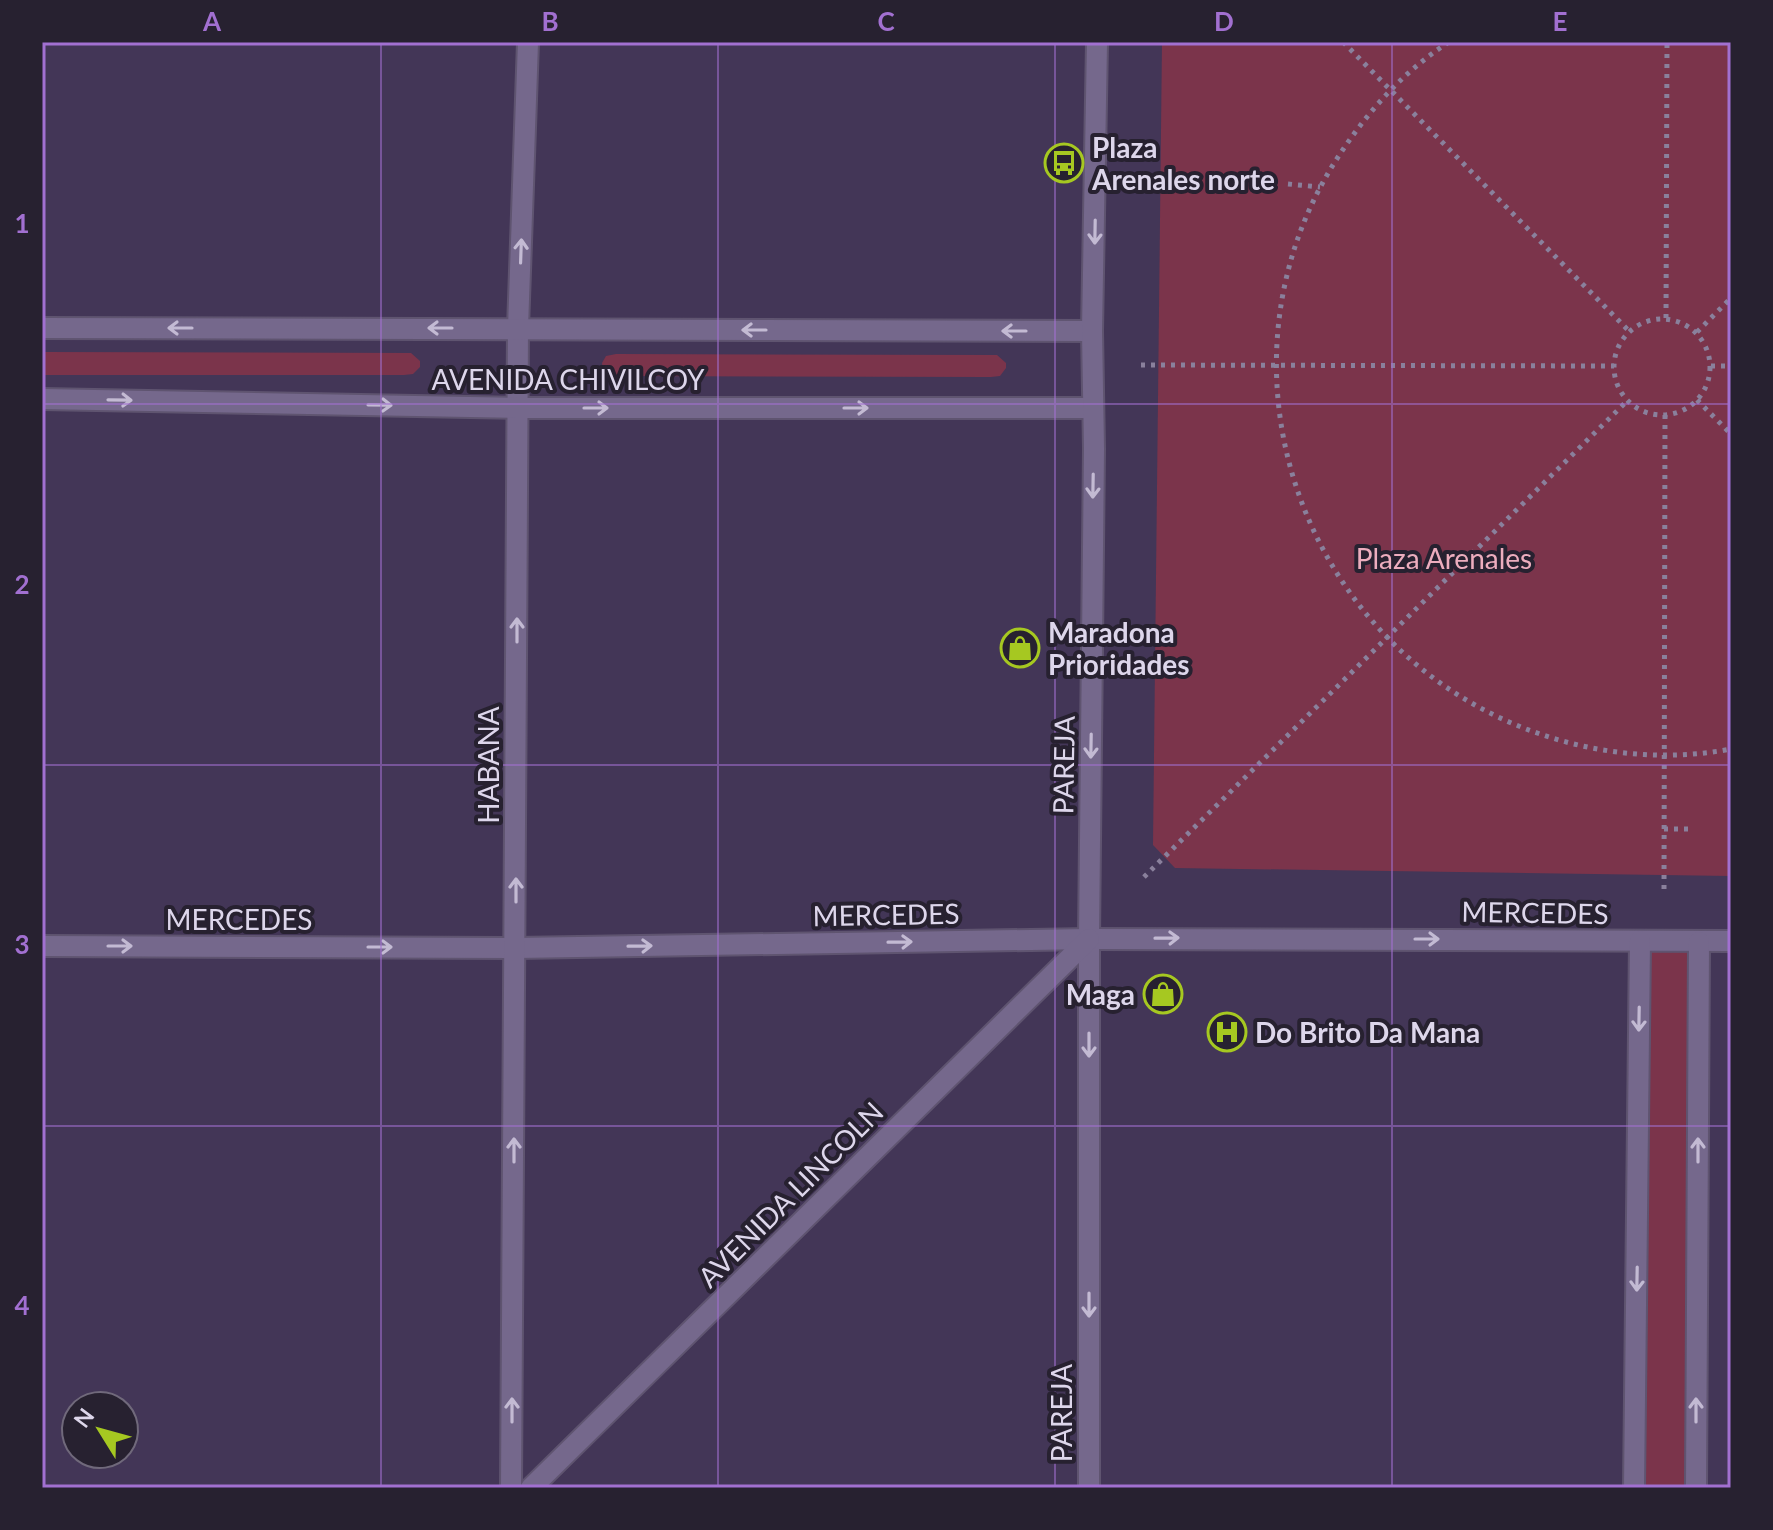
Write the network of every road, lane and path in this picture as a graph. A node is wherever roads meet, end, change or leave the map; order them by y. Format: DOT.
graph roads {
  1 [pos="528,42"];
  2 [pos="1097,42"];
  3 [pos="1343,42"];
  4 [pos="1449,42"];
  5 [pos="1667,42"];
  6 [pos="1390,90"];
  7 [pos="1288,184"];
  8 [pos="1320,187"];
  9 [pos="1731,298"];
  10 [pos="1666,318"];
  11 [pos="42,328"];
  12 [pos="518,328"];
  13 [pos="1092,331"];
  14 [pos="1629,331"];
  15 [pos="1697,332"];
  16 [pos="1276,364"];
  17 [pos="1141,365"];
  18 [pos="1614,366"];
  19 [pos="1711,366"];
  20 [pos="1731,366"];
  21 [pos="42,399"];
  22 [pos="1697,400"];
  23 [pos="1627,401"];
  24 [pos="518,408"];
  25 [pos="1093,408"];
  26 [pos="1665,415"];
  27 [pos="1731,434"];
  28 [pos="1386,638"];
  29 [pos="1731,749"];
  30 [pos="1664,756"];
  31 [pos="1664,829"];
  32 [pos="1688,829"];
  33 [pos="1144,877"];
  34 [pos="1664,889"];
  35 [pos="1089,939"];
  36 [pos="1640,941"];
  37 [pos="1731,941"];
  38 [pos="1699,942"];
  39 [pos="42,946"];
  40 [pos="516,948"];
  41 [pos="511,1488"];
  42 [pos="531,1488"];
  43 [pos="1089,1488"];
  44 [pos="1634,1488"];
  45 [pos="1696,1488"];
  12 -- 1 [label="street, HABANA, one-way"];
  2 -- 13 [label="street, PAREJA, one-way"];
  3 -- 6 [label="path"];
  4 -- 6 [label="path"];
  5 -- 10 [label="path"];
  6 -- 8 [label="path"];
  6 -- 14 [label="path"];
  7 -- 8 [label="path"];
  8 -- 16 [label="path"];
  9 -- 15 [label="path"];
  10 -- 14 [label="path"];
  10 -- 15 [label="path"];
  12 -- 11 [label="street, AVENIDA CHIVILCOY, one-way"];
  13 -- 12 [label="street, AVENIDA CHIVILCOY, one-way"];
  12 -- 24 [label="street, HABANA"];
  13 -- 25 [label="street, PAREJA"];
  14 -- 18 [label="path"];
  15 -- 19 [label="path"];
  16 -- 17 [label="path"];
  16 -- 18 [label="path"];
  16 -- 28 [label="path"];
  18 -- 23 [label="path"];
  19 -- 20 [label="path"];
  19 -- 22 [label="path"];
  21 -- 24 [label="street, AVENIDA CHIVILCOY, one-way"];
  22 -- 26 [label="path"];
  22 -- 27 [label="path"];
  23 -- 26 [label="path"];
  23 -- 28 [label="path"];
  24 -- 25 [label="street, AVENIDA CHIVILCOY, one-way"];
  40 -- 24 [label="street, HABANA, one-way"];
  25 -- 35 [label="street, PAREJA, one-way"];
  26 -- 30 [label="path"];
  28 -- 30 [label="path"];
  28 -- 33 [label="path"];
  29 -- 30 [label="path"];
  30 -- 31 [label="path"];
  31 -- 32 [label="path"];
  31 -- 34 [label="path"];
  35 -- 36 [label="street, MERCEDES, one-way"];
  40 -- 35 [label="street, MERCEDES, one-way"];
  35 -- 42 [label="street, AVENIDA LINCOLN"];
  35 -- 43 [label="street, PAREJA, one-way"];
  36 -- 38 [label="street, MERCEDES"];
  36 -- 44 [label="street, one-way"];
  37 -- 38 [label="street, MERCEDES"];
  45 -- 38 [label="street, one-way"];
  39 -- 40 [label="street, MERCEDES, one-way"];
  41 -- 40 [label="street, HABANA, one-way"];
}
